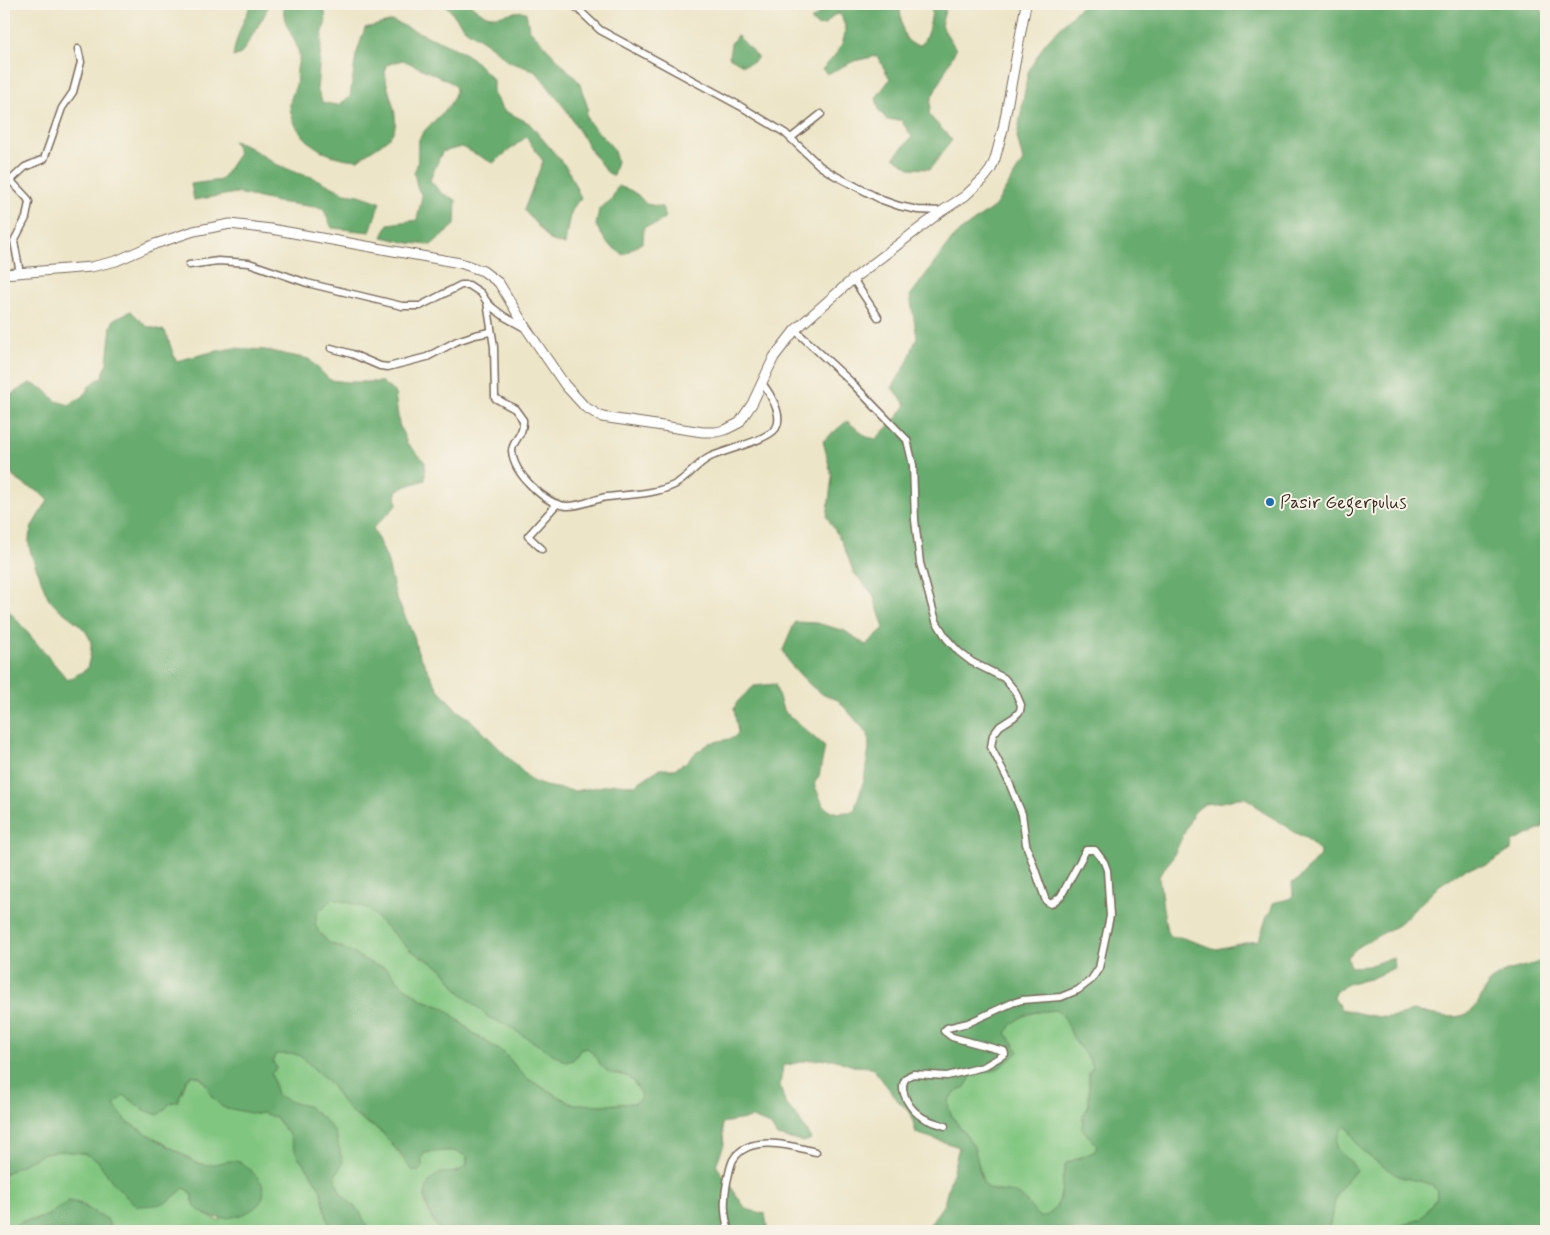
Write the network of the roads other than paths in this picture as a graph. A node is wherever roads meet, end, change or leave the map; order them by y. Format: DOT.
graph roads {
  1 [pos="573,4"];
  2 [pos="1026,4"];
  3 [pos="78,49"];
  4 [pos="821,114"];
  5 [pos="791,138"];
  6 [pos="942,211"];
  7 [pos="189,265"];
  8 [pos="4,274"];
  9 [pos="20,274"];
  10 [pos="853,279"];
  11 [pos="487,302"];
  12 [pos="878,317"];
  13 [pos="526,328"];
  14 [pos="794,330"];
  15 [pos="490,332"];
  16 [pos="331,348"];
  17 [pos="762,382"];
  18 [pos="557,504"];
  19 [pos="542,549"];
  20 [pos="945,1126"];
  21 [pos="816,1152"];
  22 [pos="729,1231"];
  1 -- 5 [label="street"];
  2 -- 6 [label="main road"];
  3 -- 9 [label="street"];
  4 -- 5 [label="street"];
  5 -- 6 [label="street"];
  6 -- 10 [label="main road"];
  7 -- 11 [label="street"];
  8 -- 9 [label="main road"];
  9 -- 13 [label="main road"];
  10 -- 12 [label="street"];
  10 -- 14 [label="main road"];
  11 -- 13 [label="street"];
  11 -- 15 [label="street"];
  13 -- 17 [label="main road"];
  14 -- 17 [label="main road"];
  14 -- 20 [label="street"];
  15 -- 16 [label="street"];
  15 -- 18 [label="street"];
  17 -- 18 [label="street"];
  18 -- 19 [label="street"];
  21 -- 22 [label="street"];
}
